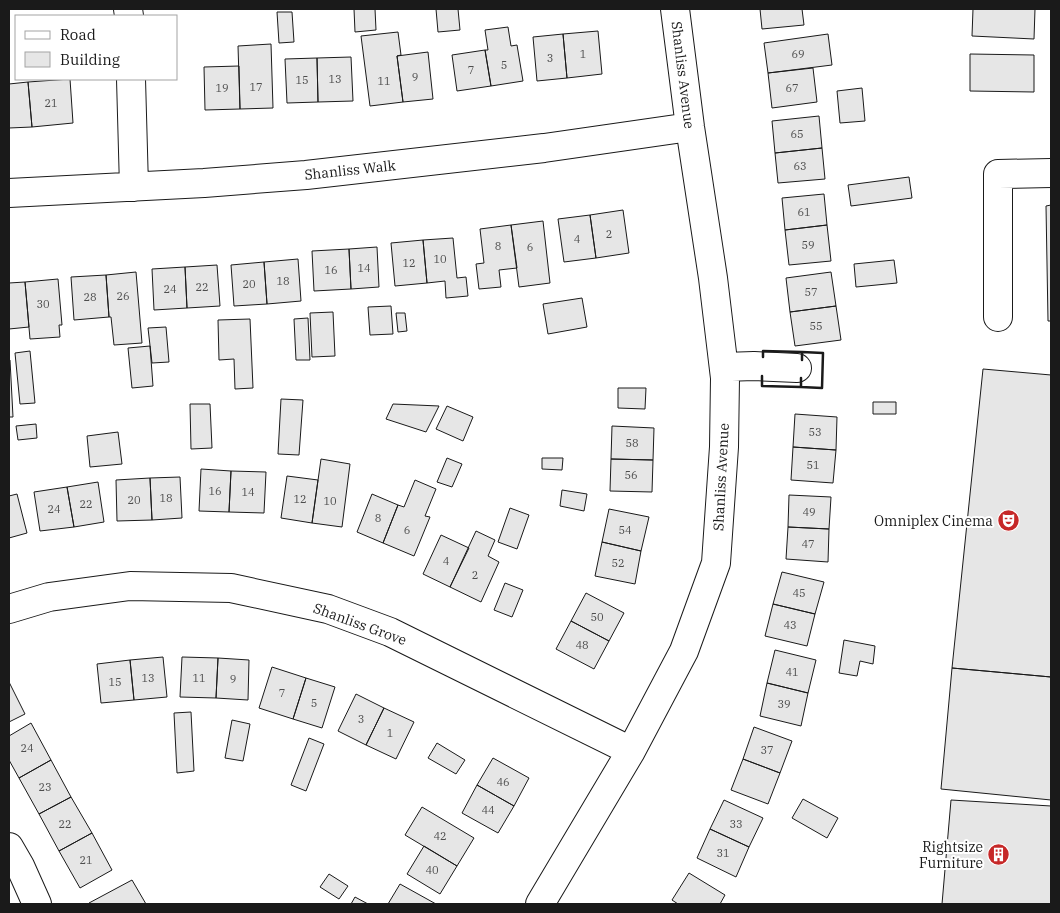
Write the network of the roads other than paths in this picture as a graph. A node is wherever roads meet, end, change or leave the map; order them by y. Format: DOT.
graph roads {
  1 [pos="675,9"];
  2 [pos="131,80"];
  3 [pos="690,127"];
  4 [pos="1051,173"];
  5 [pos="134,187"];
  6 [pos="9,194"];
  7 [pos="998,317"];
  8 [pos="724,367"];
  9 [pos="797,368"];
  10 [pos="9,609"];
  11 [pos="631,751"];
  12 [pos="9,847"];
  13 [pos="37,904"];
  14 [pos="540,904"];
  1 -- 3 [label="street, Shanliss Avenue"];
  2 -- 5 [label="street"];
  3 -- 5 [label="street, Shanliss Walk"];
  3 -- 8 [label="street, Shanliss Avenue"];
  4 -- 7 [label="street"];
  5 -- 6 [label="street, Shanliss Walk"];
  8 -- 9 [label="street"];
  8 -- 11 [label="street, Shanliss Avenue"];
  10 -- 11 [label="street, Shanliss Grove"];
  11 -- 14 [label="street, Shanliss Avenue"];
  12 -- 13 [label="street"];
}
